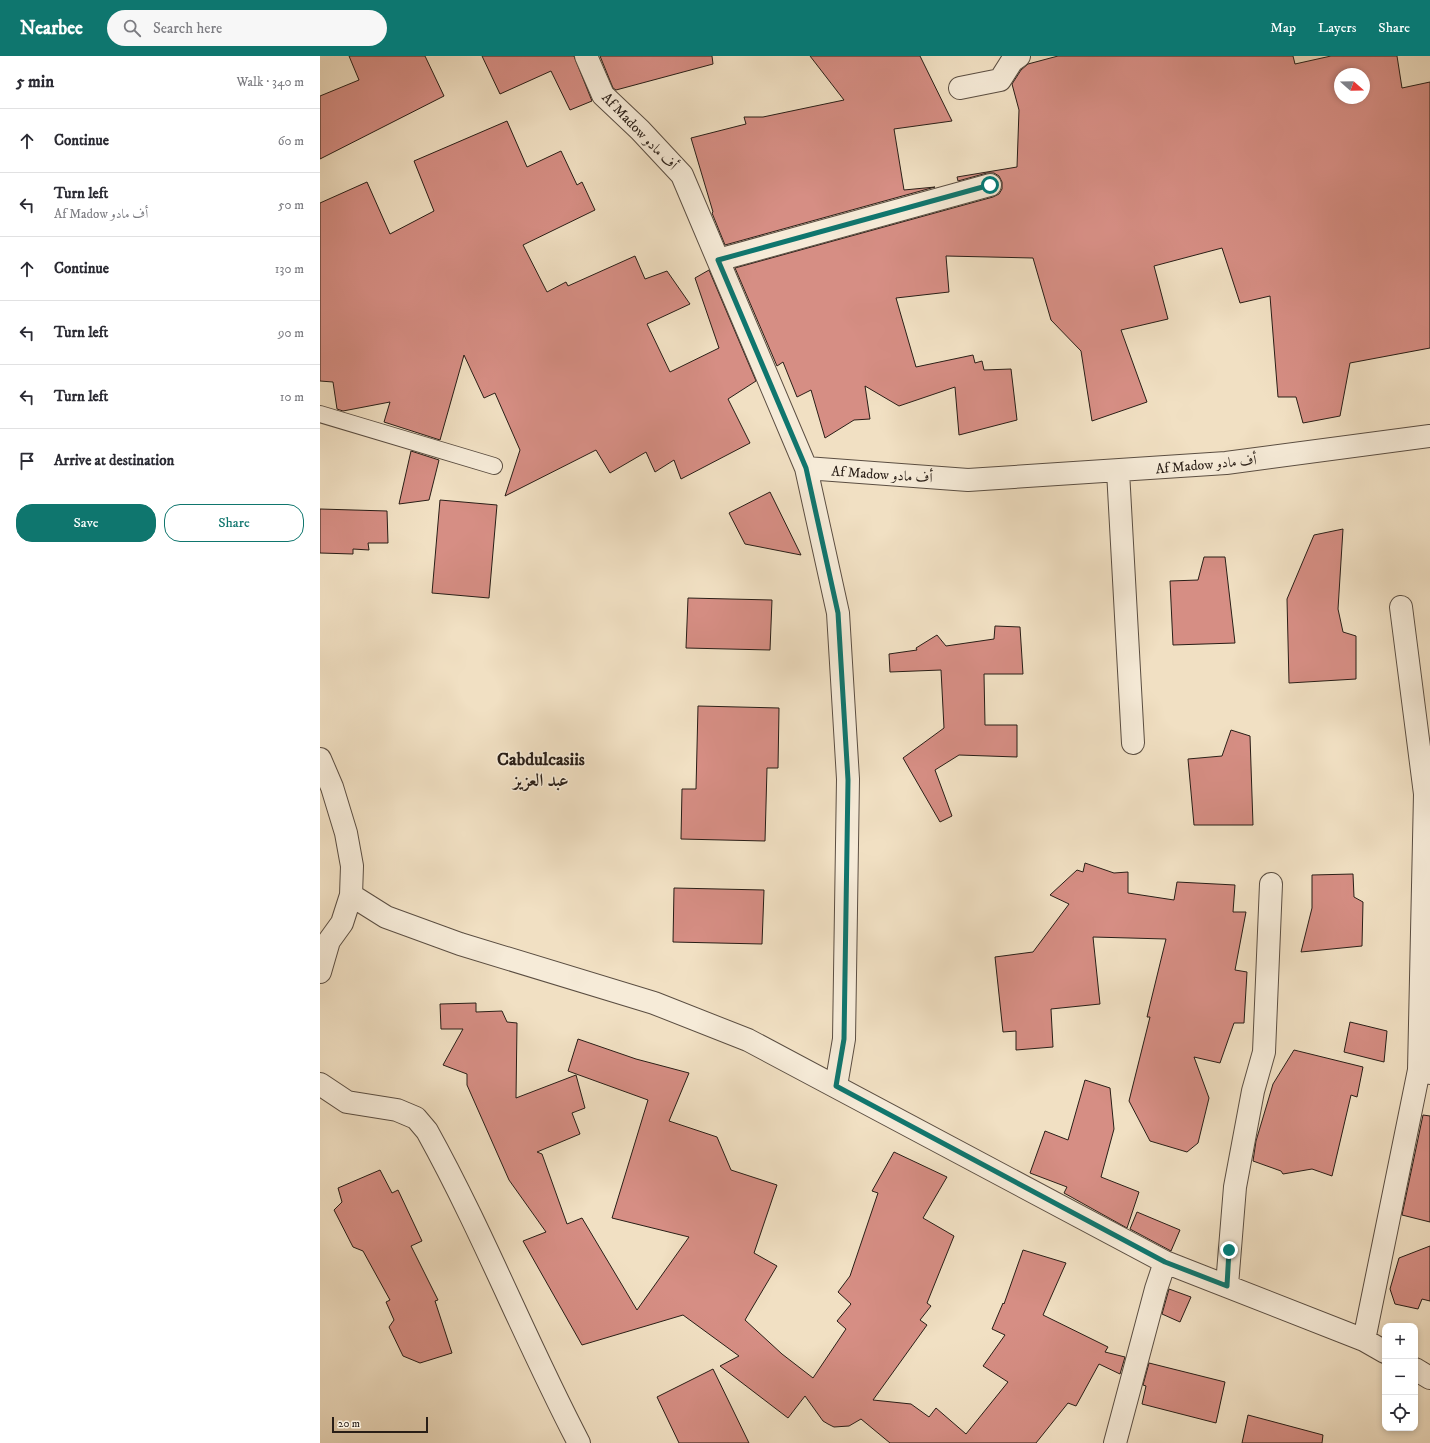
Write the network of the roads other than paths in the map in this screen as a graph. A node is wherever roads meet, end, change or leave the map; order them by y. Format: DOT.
graph roads {
  1 [pos="586,56"];
  2 [pos="1019,56"];
  3 [pos="960,88"];
  4 [pos="990,185"];
  5 [pos="718,260"];
  6 [pos="320,414"];
  7 [pos="1430,436"];
  8 [pos="494,466"];
  9 [pos="806,468"];
  10 [pos="1118,471"];
  11 [pos="1401,607"];
  12 [pos="1133,743"];
  13 [pos="320,759"];
  14 [pos="1271,884"];
  15 [pos="351,895"];
  16 [pos="320,972"];
  17 [pos="1424,1072"];
  18 [pos="320,1084"];
  19 [pos="836,1086"];
  20 [pos="1165,1262"];
  21 [pos="1227,1286"];
  22 [pos="1364,1340"];
  23 [pos="1382,1350"];
  24 [pos="1418,1371"];
  25 [pos="1430,1378"];
  26 [pos="579,1443"];
  27 [pos="1115,1443"];
  1 -- 5 [label="street, Af Madow أف مادو"];
  2 -- 3 [label="street"];
  4 -- 5 [label="street"];
  5 -- 9 [label="street, Af Madow أف مادو"];
  6 -- 8 [label="lane"];
  7 -- 10 [label="street, Af Madow أف مادو"];
  9 -- 10 [label="street, Af Madow أف مادو"];
  9 -- 19 [label="street"];
  10 -- 12 [label="street"];
  11 -- 17 [label="street"];
  13 -- 15 [label="street"];
  14 -- 21 [label="street"];
  15 -- 16 [label="street"];
  15 -- 19 [label="street"];
  17 -- 22 [label="street"];
  18 -- 26 [label="street"];
  19 -- 20 [label="street"];
  20 -- 21 [label="street"];
  20 -- 27 [label="street"];
  21 -- 22 [label="street"];
  22 -- 23 [label="street"];
  24 -- 25 [label="street"];
}
